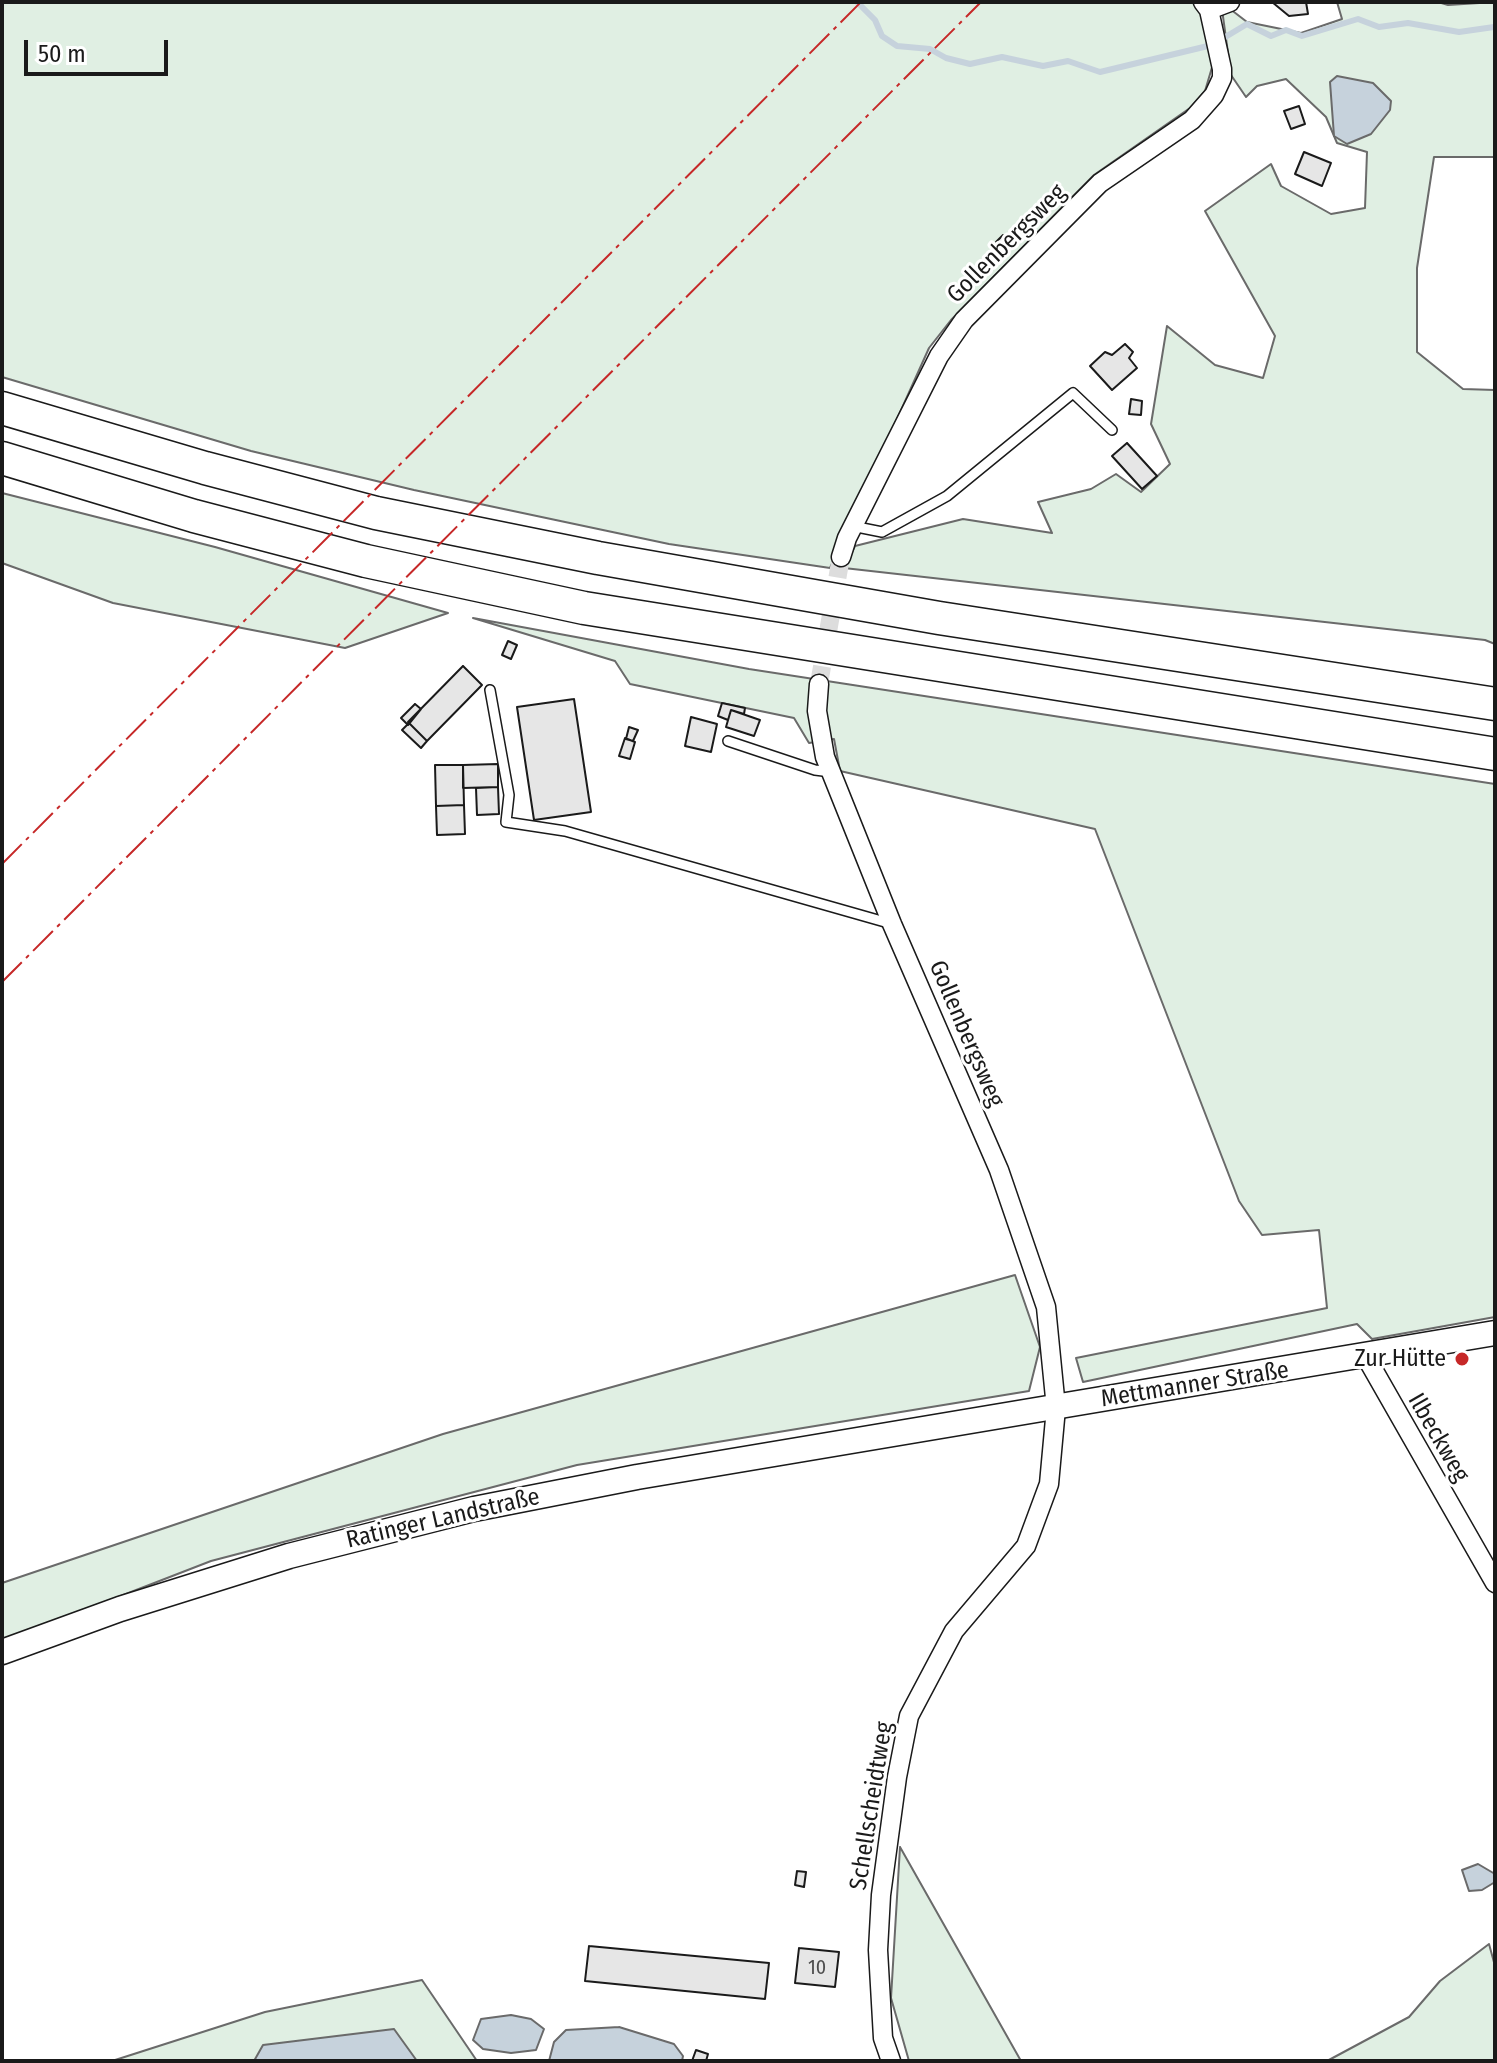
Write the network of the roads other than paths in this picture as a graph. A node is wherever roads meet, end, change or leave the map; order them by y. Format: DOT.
graph roads {
  1 [pos="1230,2"];
  2 [pos="1208,13"];
  3 [pos="2,408"];
  4 [pos="1112,430"];
  5 [pos="2,458"];
  6 [pos="852,526"];
  7 [pos="841,557"];
  8 [pos="819,684"];
  9 [pos="490,690"];
  10 [pos="1495,704"];
  11 [pos="728,741"];
  12 [pos="1495,754"];
  13 [pos="831,772"];
  14 [pos="892,924"];
  15 [pos="1495,1333"];
  16 [pos="1366,1357"];
  17 [pos="1056,1408"];
  18 [pos="895,1435"];
  19 [pos="1495,1583"];
  20 [pos="2,1652"];
  21 [pos="891,2061"];
  1 -- 2 [label="street"];
  2 -- 6 [label="street, Gollenbergsweg"];
  3 -- 10 [label="highway"];
  4 -- 6 [label="lane"];
  5 -- 12 [label="highway"];
  6 -- 7 [label="street, Gollenbergsweg"];
  8 -- 13 [label="street, Gollenbergsweg"];
  9 -- 14 [label="lane"];
  11 -- 13 [label="lane"];
  13 -- 14 [label="street, Gollenbergsweg"];
  14 -- 17 [label="street, Gollenbergsweg"];
  15 -- 16 [label="main road, Mettmanner Straße"];
  16 -- 17 [label="main road, Mettmanner Straße"];
  16 -- 19 [label="street, Ilbeckweg"];
  17 -- 18 [label="main road, Mettmanner Straße"];
  17 -- 21 [label="street, Schellscheidtweg"];
  18 -- 20 [label="main road, Ratinger Landstraße"];
}
